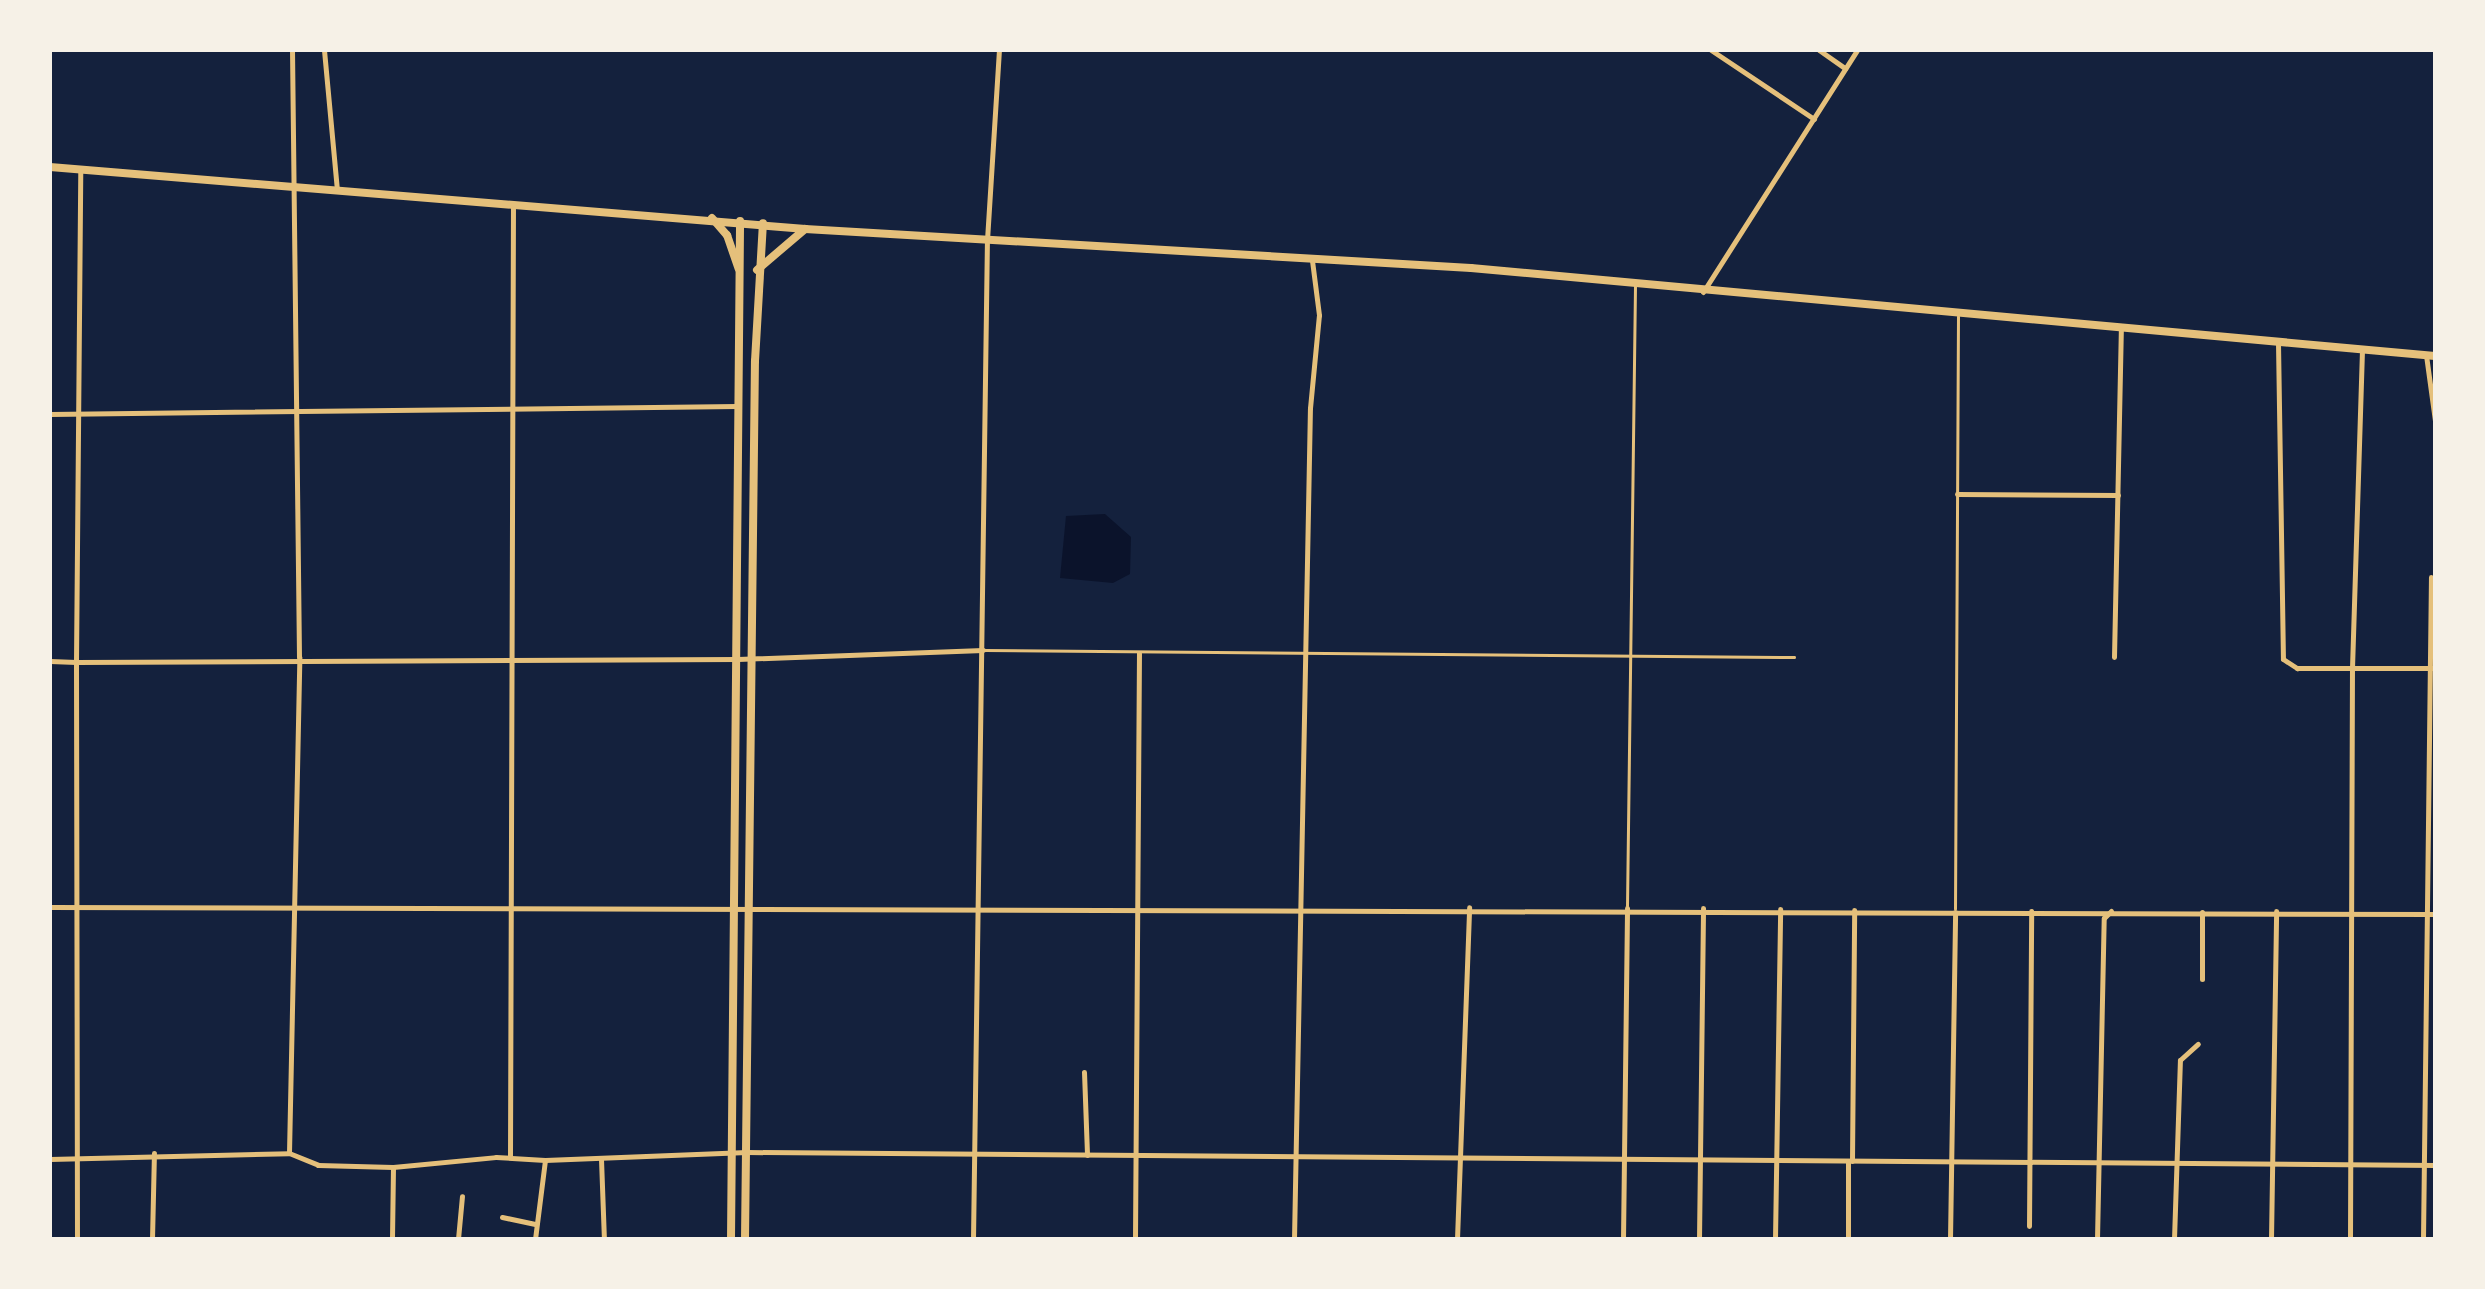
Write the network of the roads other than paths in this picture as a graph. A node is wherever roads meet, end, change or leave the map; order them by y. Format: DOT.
graph roads {
  1 [pos="292,50"];
  2 [pos="324,50"];
  3 [pos="999,50"];
  4 [pos="1711,50"];
  5 [pos="1819,50"];
  6 [pos="1857,50"];
  7 [pos="1845,68"];
  8 [pos="1814,119"];
  9 [pos="50,167"];
  10 [pos="80,170"];
  11 [pos="298,188"];
  12 [pos="337,190"];
  13 [pos="513,203"];
  14 [pos="712,218"];
  15 [pos="740,221"];
  16 [pos="763,223"];
  17 [pos="805,229"];
  18 [pos="987,240"];
  19 [pos="1312,260"];
  20 [pos="739,269"];
  21 [pos="756,270"];
  22 [pos="1635,285"];
  23 [pos="1702,292"];
  24 [pos="1958,316"];
  25 [pos="2121,328"];
  26 [pos="2278,342"];
  27 [pos="2362,349"];
  28 [pos="2431,355"];
  29 [pos="736,361"];
  30 [pos="755,361"];
  31 [pos="514,406"];
  32 [pos="737,406"];
  33 [pos="298,412"];
  34 [pos="50,414"];
  35 [pos="82,414"];
  36 [pos="2435,421"];
  37 [pos="1956,494"];
  38 [pos="2118,495"];
  39 [pos="2432,578"];
  40 [pos="983,650"];
  41 [pos="1140,653"];
  42 [pos="514,656"];
  43 [pos="300,657"];
  44 [pos="1306,657"];
  45 [pos="1794,657"];
  46 [pos="2114,657"];
  47 [pos="738,658"];
  48 [pos="753,658"];
  49 [pos="1629,659"];
  50 [pos="50,661"];
  51 [pos="76,662"];
  52 [pos="2352,668"];
  53 [pos="2433,668"];
  54 [pos="2433,722"];
  55 [pos="290,905"];
  56 [pos="738,905"];
  57 [pos="74,906"];
  58 [pos="511,906"];
  59 [pos="754,906"];
  60 [pos="978,906"];
  61 [pos="50,907"];
  62 [pos="1138,907"];
  63 [pos="1301,908"];
  64 [pos="1470,908"];
  65 [pos="1627,908"];
  66 [pos="1703,908"];
  67 [pos="1780,909"];
  68 [pos="2113,909"];
  69 [pos="1854,910"];
  70 [pos="2031,911"];
  71 [pos="2202,911"];
  72 [pos="1955,912"];
  73 [pos="2276,912"];
  74 [pos="2354,913"];
  75 [pos="2432,914"];
  76 [pos="2202,979"];
  77 [pos="2198,1044"];
  78 [pos="1084,1072"];
  79 [pos="746,1152"];
  80 [pos="154,1153"];
  81 [pos="289,1153"];
  82 [pos="730,1153"];
  83 [pos="974,1154"];
  84 [pos="1086,1154"];
  85 [pos="510,1156"];
  86 [pos="1136,1156"];
  87 [pos="1295,1156"];
  88 [pos="78,1158"];
  89 [pos="601,1158"];
  90 [pos="1458,1158"];
  91 [pos="50,1159"];
  92 [pos="1624,1159"];
  93 [pos="545,1160"];
  94 [pos="1699,1160"];
  95 [pos="1778,1162"];
  96 [pos="1850,1162"];
  97 [pos="1950,1162"];
  98 [pos="2029,1162"];
  99 [pos="2099,1163"];
  100 [pos="2174,1163"];
  101 [pos="2423,1165"];
  102 [pos="2276,1166"];
  103 [pos="2352,1166"];
  104 [pos="2435,1166"];
  105 [pos="393,1167"];
  106 [pos="462,1196"];
  107 [pos="502,1217"];
  108 [pos="536,1224"];
  109 [pos="2029,1226"];
  110 [pos="77,1239"];
  111 [pos="152,1239"];
  112 [pos="392,1239"];
  113 [pos="458,1239"];
  114 [pos="534,1239"];
  115 [pos="604,1239"];
  116 [pos="731,1239"];
  117 [pos="745,1239"];
  118 [pos="973,1239"];
  119 [pos="1135,1239"];
  120 [pos="1294,1239"];
  121 [pos="1457,1239"];
  122 [pos="1623,1239"];
  123 [pos="1699,1239"];
  124 [pos="1776,1239"];
  125 [pos="1848,1239"];
  126 [pos="1950,1239"];
  127 [pos="2097,1239"];
  128 [pos="2174,1239"];
  129 [pos="2271,1239"];
  130 [pos="2350,1239"];
  131 [pos="2424,1239"];
  1 -- 11 [label="street"];
  2 -- 12 [label="street"];
  3 -- 18 [label="street"];
  4 -- 8 [label="street"];
  5 -- 7 [label="street"];
  6 -- 7 [label="street"];
  7 -- 8 [label="street"];
  8 -- 23 [label="street"];
  9 -- 10 [label="main road"];
  10 -- 11 [label="main road"];
  10 -- 35 [label="street"];
  11 -- 12 [label="main road"];
  11 -- 33 [label="street"];
  12 -- 13 [label="main road"];
  13 -- 14 [label="main road"];
  13 -- 31 [label="street"];
  14 -- 15 [label="main road"];
  14 -- 20 [label="main road"];
  15 -- 16 [label="main road"];
  15 -- 20 [label="main road"];
  16 -- 17 [label="main road"];
  16 -- 21 [label="main road"];
  17 -- 18 [label="main road"];
  17 -- 21 [label="main road"];
  18 -- 19 [label="main road"];
  18 -- 40 [label="street"];
  19 -- 22 [label="main road"];
  19 -- 44 [label="street"];
  20 -- 29 [label="main road"];
  21 -- 30 [label="main road"];
  22 -- 23 [label="main road"];
  22 -- 49 [label="lane"];
  23 -- 24 [label="main road"];
  24 -- 25 [label="main road"];
  24 -- 37 [label="lane"];
  25 -- 26 [label="main road"];
  25 -- 38 [label="street"];
  26 -- 27 [label="main road"];
  26 -- 52 [label="street"];
  27 -- 28 [label="main road"];
  27 -- 52 [label="street"];
  28 -- 36 [label="street"];
  29 -- 30 [label="main road"];
  29 -- 32 [label="main road"];
  30 -- 48 [label="main road"];
  31 -- 32 [label="street"];
  31 -- 33 [label="street"];
  31 -- 42 [label="street"];
  32 -- 47 [label="main road"];
  33 -- 35 [label="street"];
  33 -- 43 [label="street"];
  34 -- 35 [label="street"];
  35 -- 51 [label="street"];
  37 -- 38 [label="street"];
  37 -- 72 [label="lane"];
  38 -- 46 [label="street"];
  39 -- 53 [label="street"];
  40 -- 41 [label="lane"];
  40 -- 48 [label="street"];
  40 -- 60 [label="street"];
  41 -- 44 [label="lane"];
  41 -- 62 [label="street"];
  42 -- 43 [label="street"];
  42 -- 47 [label="street"];
  42 -- 58 [label="street"];
  43 -- 51 [label="street"];
  43 -- 55 [label="street"];
  44 -- 49 [label="lane"];
  44 -- 63 [label="street"];
  45 -- 49 [label="lane"];
  47 -- 48 [label="street"];
  47 -- 56 [label="main road"];
  48 -- 59 [label="main road"];
  49 -- 65 [label="lane"];
  50 -- 51 [label="street"];
  51 -- 57 [label="street"];
  52 -- 53 [label="street"];
  52 -- 74 [label="street"];
  53 -- 54 [label="street"];
  54 -- 75 [label="street"];
  55 -- 57 [label="street"];
  55 -- 58 [label="street"];
  55 -- 81 [label="street"];
  56 -- 58 [label="street"];
  56 -- 59 [label="street"];
  56 -- 82 [label="main road"];
  57 -- 61 [label="street"];
  57 -- 88 [label="street"];
  58 -- 85 [label="street"];
  59 -- 60 [label="street"];
  59 -- 79 [label="main road"];
  60 -- 62 [label="street"];
  60 -- 83 [label="street"];
  62 -- 63 [label="street"];
  62 -- 86 [label="street"];
  63 -- 64 [label="street"];
  63 -- 87 [label="street"];
  64 -- 65 [label="street"];
  64 -- 90 [label="street"];
  65 -- 66 [label="street"];
  65 -- 92 [label="street"];
  66 -- 67 [label="street"];
  66 -- 94 [label="street"];
  67 -- 69 [label="street"];
  67 -- 95 [label="street"];
  68 -- 70 [label="street"];
  68 -- 71 [label="street"];
  68 -- 99 [label="street"];
  69 -- 72 [label="street"];
  69 -- 96 [label="street"];
  70 -- 72 [label="street"];
  70 -- 98 [label="street"];
  71 -- 73 [label="street"];
  71 -- 76 [label="street"];
  72 -- 97 [label="street"];
  73 -- 74 [label="street"];
  73 -- 102 [label="street"];
  74 -- 75 [label="street"];
  74 -- 103 [label="street"];
  75 -- 101 [label="street"];
  77 -- 100 [label="street"];
  78 -- 84 [label="street"];
  79 -- 82 [label="street"];
  79 -- 83 [label="street"];
  79 -- 117 [label="main road"];
  80 -- 81 [label="street"];
  80 -- 88 [label="street"];
  80 -- 111 [label="street"];
  81 -- 105 [label="street"];
  82 -- 89 [label="street"];
  82 -- 116 [label="main road"];
  83 -- 84 [label="street"];
  83 -- 118 [label="street"];
  84 -- 86 [label="street"];
  85 -- 93 [label="street"];
  85 -- 105 [label="street"];
  86 -- 87 [label="street"];
  86 -- 119 [label="street"];
  87 -- 90 [label="street"];
  87 -- 120 [label="street"];
  88 -- 91 [label="street"];
  88 -- 110 [label="street"];
  89 -- 93 [label="street"];
  89 -- 115 [label="street"];
  90 -- 92 [label="street"];
  90 -- 121 [label="street"];
  92 -- 94 [label="street"];
  92 -- 122 [label="street"];
  93 -- 108 [label="street"];
  94 -- 95 [label="street"];
  94 -- 123 [label="street"];
  95 -- 96 [label="street"];
  95 -- 124 [label="street"];
  96 -- 97 [label="street"];
  96 -- 125 [label="street"];
  97 -- 98 [label="street"];
  97 -- 126 [label="street"];
  98 -- 99 [label="street"];
  98 -- 109 [label="street"];
  99 -- 100 [label="street"];
  99 -- 127 [label="street"];
  100 -- 102 [label="street"];
  100 -- 128 [label="street"];
  101 -- 103 [label="street"];
  101 -- 104 [label="street"];
  101 -- 131 [label="street"];
  102 -- 103 [label="street"];
  102 -- 129 [label="street"];
  103 -- 130 [label="street"];
  105 -- 112 [label="street"];
  106 -- 113 [label="street"];
  107 -- 108 [label="street"];
  108 -- 114 [label="street"];
}
